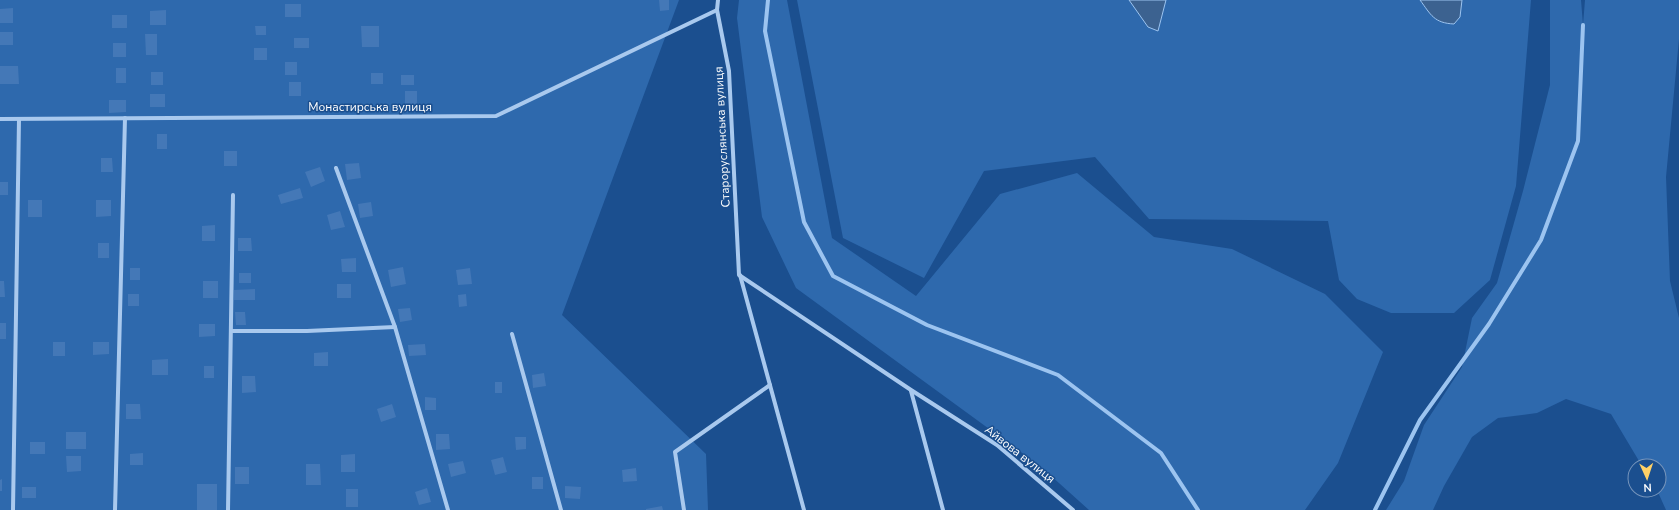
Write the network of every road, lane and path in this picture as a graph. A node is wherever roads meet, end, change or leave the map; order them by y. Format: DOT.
graph roads {
  1 [pos="718,0"];
  2 [pos="717,10"];
  3 [pos="124,118"];
  4 [pos="0,119"];
  5 [pos="19,119"];
  6 [pos="336,168"];
  7 [pos="233,195"];
  8 [pos="739,275"];
  9 [pos="395,327"];
  10 [pos="231,331"];
  11 [pos="512,334"];
  12 [pos="770,384"];
  13 [pos="911,390"];
  14 [pos="13,510"];
  15 [pos="115,510"];
  16 [pos="228,510"];
  17 [pos="448,510"];
  18 [pos="562,510"];
  19 [pos="684,510"];
  20 [pos="804,510"];
  21 [pos="943,510"];
  22 [pos="1073,510"];
  1 -- 2 [label="street, Староруслянська вулиця"];
  2 -- 3 [label="street, Монастирська вулиця"];
  2 -- 8 [label="street, Староруслянська вулиця"];
  3 -- 5 [label="street, Монастирська вулиця"];
  3 -- 15 [label="street"];
  4 -- 5 [label="street, Монастирська вулиця"];
  5 -- 14 [label="street"];
  6 -- 9 [label="street"];
  7 -- 10 [label="street"];
  8 -- 12 [label="street, Староруслянська вулиця"];
  8 -- 13 [label="street"];
  9 -- 10 [label="street"];
  9 -- 17 [label="street"];
  10 -- 16 [label="street"];
  11 -- 18 [label="street"];
  12 -- 19 [label="street"];
  12 -- 20 [label="street, Староруслянська вулиця"];
  13 -- 21 [label="street"];
  13 -- 22 [label="street, Айвова вулиця"];
}
